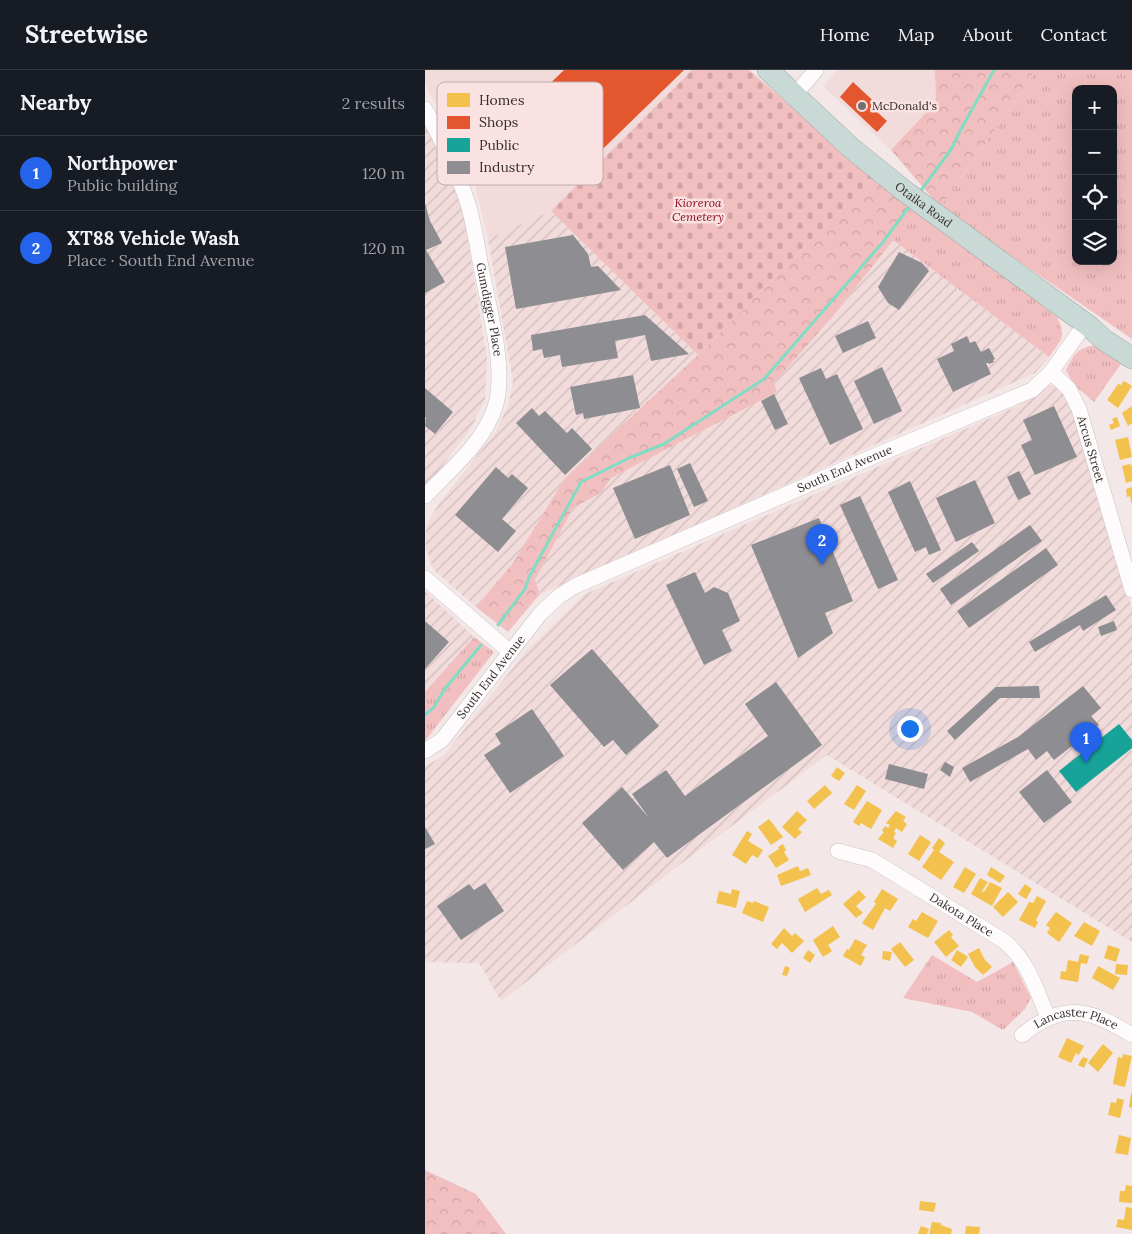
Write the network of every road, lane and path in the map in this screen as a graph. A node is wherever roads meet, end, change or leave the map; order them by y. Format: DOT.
graph roads {
  1 [pos="768,70"];
  2 [pos="816,70"];
  3 [pos="794,96"];
  4 [pos="425,109"];
  5 [pos="437,131"];
  6 [pos="461,185"];
  7 [pos="1088,326"];
  8 [pos="1132,348"];
  9 [pos="1132,358"];
  10 [pos="1051,372"];
  11 [pos="425,496"];
  12 [pos="425,578"];
  13 [pos="1132,590"];
  14 [pos="510,652"];
  15 [pos="425,751"];
  16 [pos="837,852"];
  17 [pos="1049,1017"];
  18 [pos="1022,1035"];
  19 [pos="1132,1035"];
  1 -- 3 [label="highway, Otaika Road"];
  2 -- 3 [label="street"];
  3 -- 7 [label="highway, Otaika Road"];
  4 -- 5 [label="street, Gumdigger Place"];
  6 -- 11 [label="street, Gumdigger Place"];
  7 -- 8 [label="highway, Otaika Road"];
  7 -- 9 [label="highway, Otaika Road"];
  7 -- 10 [label="street"];
  10 -- 13 [label="street, Arcus Street"];
  10 -- 14 [label="street, South End Avenue"];
  12 -- 14 [label="street"];
  14 -- 15 [label="street, South End Avenue"];
  16 -- 17 [label="street, Dakota Place"];
  17 -- 18 [label="street, Lancaster Place"];
  17 -- 19 [label="street, Lancaster Place"];
}
